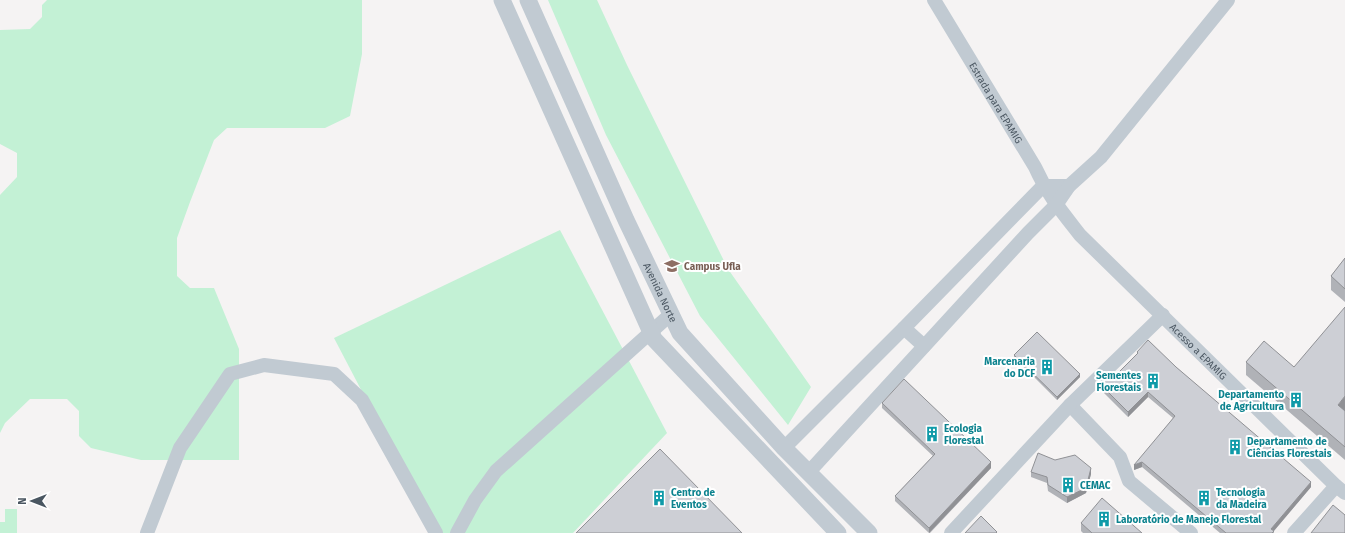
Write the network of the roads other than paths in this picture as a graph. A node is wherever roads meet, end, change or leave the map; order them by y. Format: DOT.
graph roads {
  1 [pos="502,0"];
  2 [pos="528,0"];
  3 [pos="934,0"];
  4 [pos="1228,0"];
  5 [pos="1043,186"];
  6 [pos="1069,186"];
  7 [pos="1056,205"];
  8 [pos="671,314"];
  9 [pos="1163,315"];
  10 [pos="904,328"];
  11 [pos="651,332"];
  12 [pos="924,346"];
  13 [pos="1070,405"];
  14 [pos="784,448"];
  15 [pos="808,473"];
  16 [pos="1341,490"];
  17 [pos="147,533"];
  18 [pos="436,533"];
  19 [pos="457,533"];
  20 [pos="838,533"];
  21 [pos="869,533"];
  22 [pos="951,533"];
  23 [pos="1191,533"];
  24 [pos="1294,533"];
  1 -- 11 [label="street"];
  2 -- 8 [label="street, Avenida Norte"];
  3 -- 5 [label="street, Estrada para EPAMIG"];
  4 -- 6 [label="street"];
  5 -- 6 [label="street"];
  5 -- 7 [label="street, Estrada para EPAMIG"];
  5 -- 10 [label="street"];
  6 -- 7 [label="street"];
  7 -- 9 [label="street, Acesso a EPAMIG"];
  7 -- 12 [label="street"];
  8 -- 11 [label="street"];
  8 -- 14 [label="street, Avenida Norte"];
  9 -- 13 [label="street"];
  9 -- 16 [label="street, Acesso a EPAMIG"];
  10 -- 12 [label="street"];
  10 -- 14 [label="street"];
  11 -- 19 [label="street"];
  11 -- 20 [label="street"];
  12 -- 15 [label="street"];
  13 -- 22 [label="street"];
  13 -- 23 [label="street"];
  14 -- 15 [label="street, Avenida Norte"];
  15 -- 21 [label="street, Avenida Norte"];
  16 -- 24 [label="street"];
  17 -- 18 [label="street"];
}
